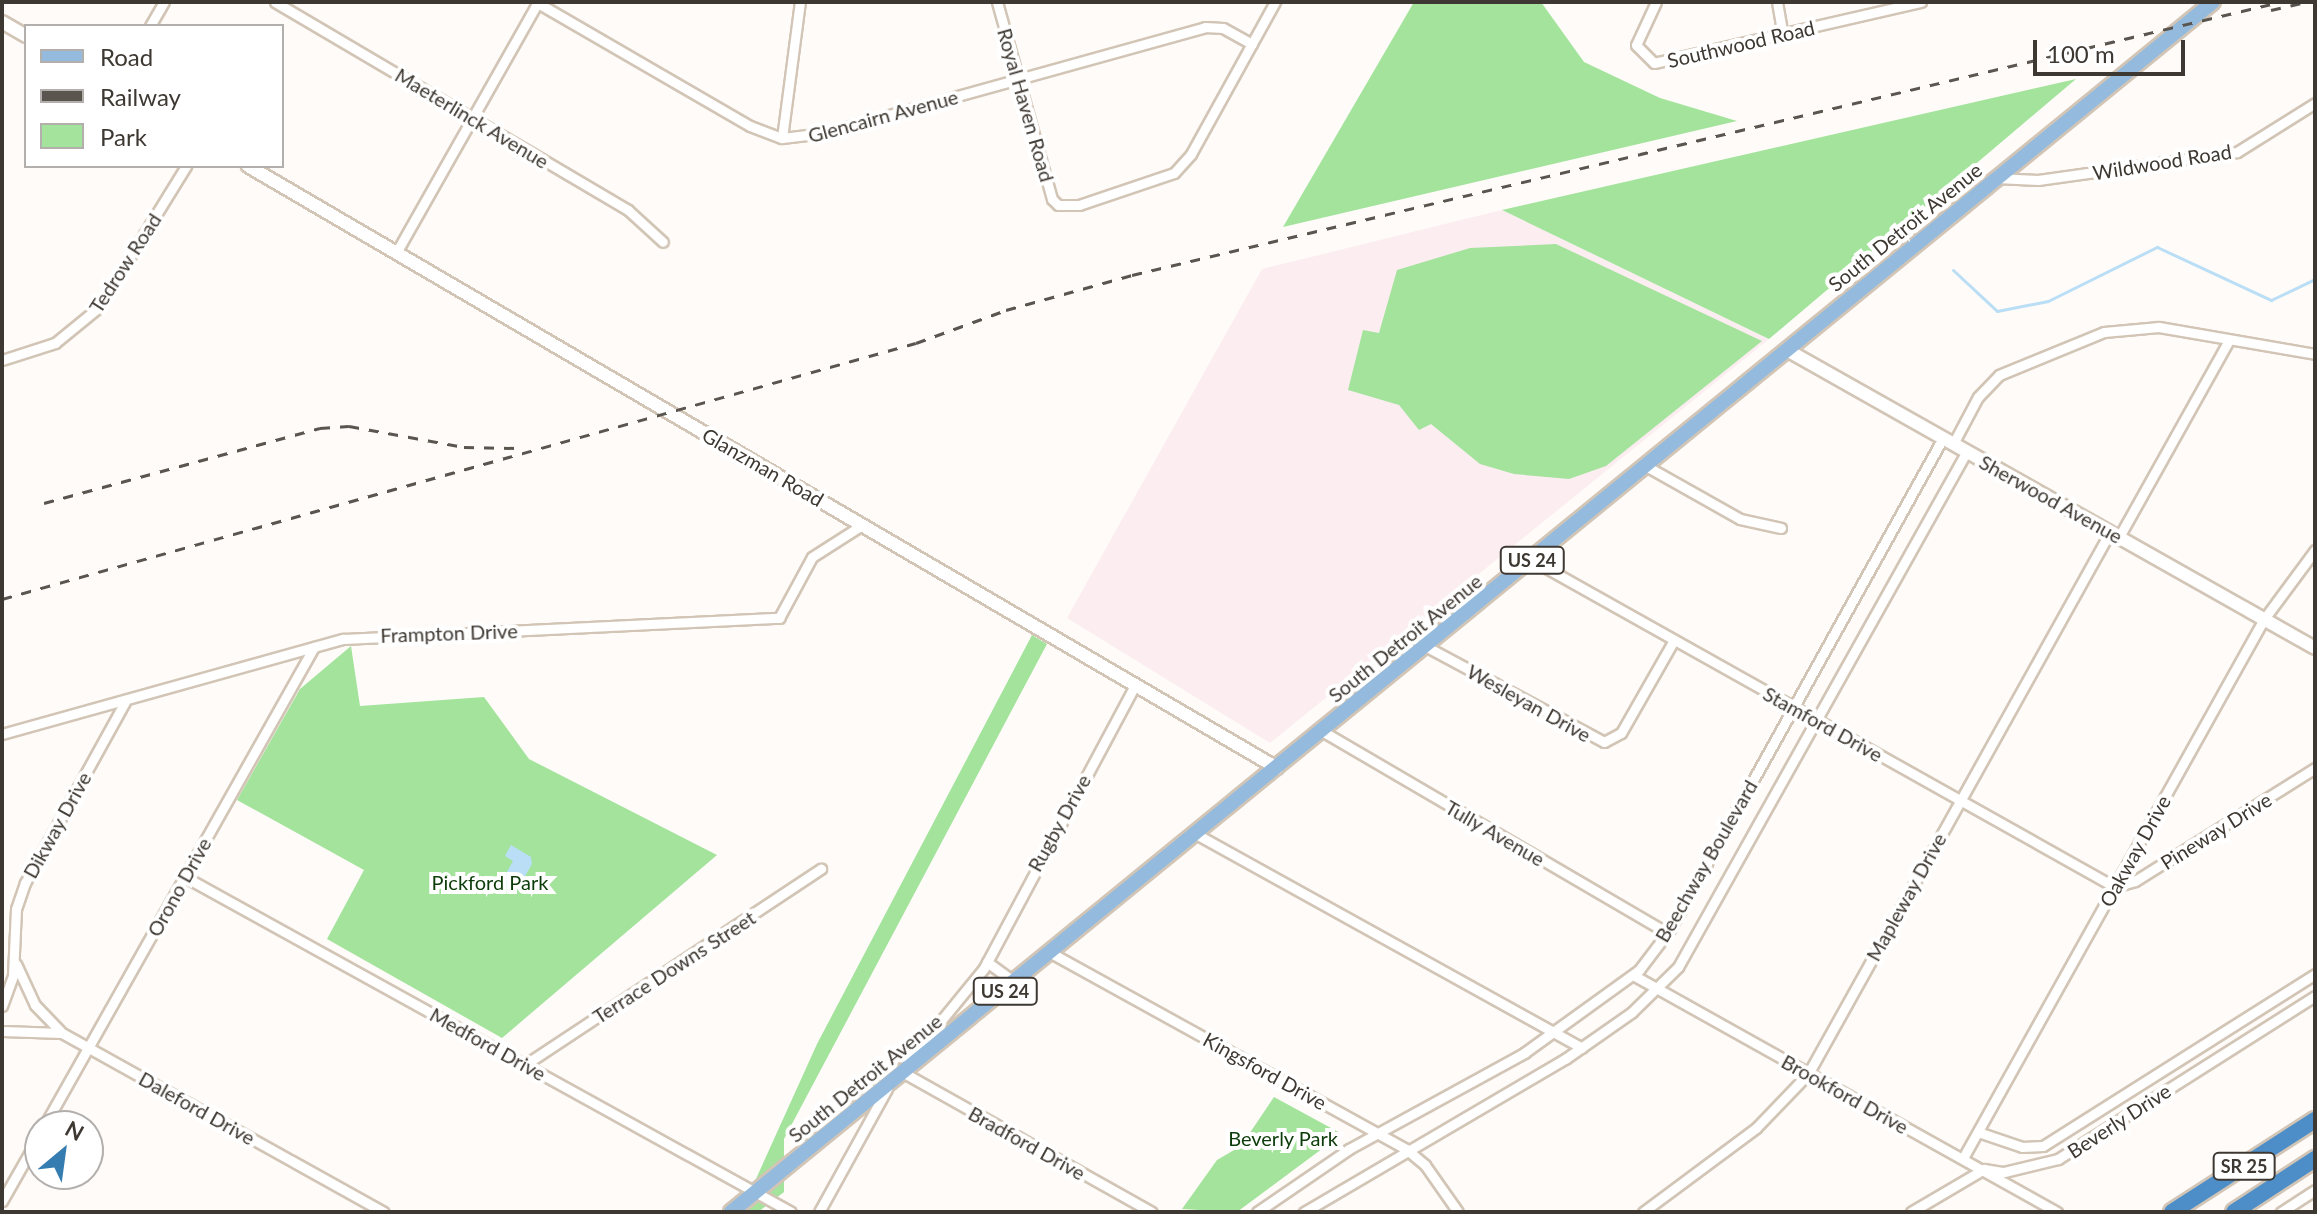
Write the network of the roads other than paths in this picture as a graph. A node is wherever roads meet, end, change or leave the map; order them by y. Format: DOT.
graph roads {
  1 [pos="164,2"];
  2 [pos="275,2"];
  3 [pos="537,2"];
  4 [pos="800,2"];
  5 [pos="997,2"];
  6 [pos="1275,2"];
  7 [pos="1656,2"];
  8 [pos="1777,2"];
  9 [pos="1921,2"];
  10 [pos="2213,2"];
  11 [pos="2,22"];
  12 [pos="151,24"];
  13 [pos="24,35"];
  14 [pos="1783,35"];
  15 [pos="1252,44"];
  16 [pos="1018,78"];
  17 [pos="2315,103"];
  18 [pos="472,117"];
  19 [pos="782,138"];
  20 [pos="185,168"];
  21 [pos="251,168"];
  22 [pos="1995,178"];
  23 [pos="663,242"];
  24 [pos="396,253"];
  25 [pos="2228,342"];
  26 [pos="1787,350"];
  27 [pos="2315,354"];
  28 [pos="2,360"];
  29 [pos="1948,441"];
  30 [pos="1967,451"];
  31 [pos="1646,466"];
  32 [pos="862,525"];
  33 [pos="1781,528"];
  34 [pos="2115,535"];
  35 [pos="2315,550"];
  36 [pos="1532,560"];
  37 [pos="2264,619"];
  38 [pos="1674,640"];
  39 [pos="314,647"];
  40 [pos="1427,647"];
  41 [pos="2315,648"];
  42 [pos="1135,685"];
  43 [pos="126,700"];
  44 [pos="1793,707"];
  45 [pos="1818,720"];
  46 [pos="1322,731"];
  47 [pos="2,734"];
  48 [pos="1277,768"];
  49 [pos="2315,768"];
  50 [pos="1960,800"];
  51 [pos="1196,834"];
  52 [pos="821,869"];
  53 [pos="185,877"];
  54 [pos="2115,887"];
  55 [pos="1667,933"];
  56 [pos="1051,953"];
  57 [pos="13,957"];
  58 [pos="987,962"];
  59 [pos="2315,974"];
  60 [pos="1633,975"];
  61 [pos="1015,982"];
  62 [pos="1659,989"];
  63 [pos="2315,996"];
  64 [pos="2,1006"];
  65 [pos="2,1031"];
  66 [pos="62,1033"];
  67 [pos="1555,1033"];
  68 [pos="89,1048"];
  69 [pos="1582,1048"];
  70 [pos="526,1064"];
  71 [pos="904,1073"];
  72 [pos="1808,1074"];
  73 [pos="889,1084"];
  74 [pos="53,1110"];
  75 [pos="2315,1120"];
  76 [pos="1978,1132"];
  77 [pos="1378,1133"];
  78 [pos="1406,1149"];
  79 [pos="1963,1158"];
  80 [pos="2315,1159"];
  81 [pos="24,1162"];
  82 [pos="1984,1169"];
  83 [pos="2315,1190"];
  84 [pos="756,1192"];
  85 [pos="2,1201"];
  86 [pos="384,1212"];
  87 [pos="731,1212"];
  88 [pos="791,1212"];
  89 [pos="819,1212"];
  90 [pos="1152,1212"];
  91 [pos="1257,1212"];
  92 [pos="1304,1212"];
  93 [pos="1458,1212"];
  94 [pos="1643,1212"];
  95 [pos="1911,1212"];
  96 [pos="2057,1212"];
  97 [pos="2172,1212"];
  98 [pos="2234,1212"];
  99 [pos="2281,1212"];
  1 -- 12 [label="street"];
  2 -- 18 [label="street, Maeterlinck Avenue"];
  3 -- 18 [label="street"];
  3 -- 19 [label="street, Glencairn Avenue"];
  4 -- 19 [label="street"];
  5 -- 16 [label="street, Royal Haven Road"];
  6 -- 15 [label="street"];
  7 -- 14 [label="street, Southwood Road"];
  8 -- 14 [label="street"];
  9 -- 14 [label="street, Southwood Road"];
  10 -- 22 [label="main road, South Detroit Avenue / US 24"];
  11 -- 13 [label="street"];
  15 -- 16 [label="street, Glencairn Avenue"];
  15 -- 16 [label="street, Royal Haven Road"];
  16 -- 19 [label="street, Glencairn Avenue"];
  17 -- 22 [label="street, Wildwood Road"];
  18 -- 23 [label="street, Maeterlinck Avenue"];
  18 -- 24 [label="street"];
  20 -- 28 [label="street, Tedrow Road"];
  21 -- 24 [label="street, Glanzman Road"];
  22 -- 26 [label="main road, South Detroit Avenue / US 24"];
  24 -- 32 [label="street, Glanzman Road"];
  25 -- 27 [label="street, Beechway Boulevard"];
  25 -- 29 [label="street, Beechway Boulevard"];
  25 -- 34 [label="street, Mapleway Drive"];
  26 -- 29 [label="street, Sherwood Avenue"];
  26 -- 31 [label="main road, South Detroit Avenue / US 24"];
  29 -- 30 [label="street, Sherwood Avenue"];
  29 -- 44 [label="street, Beechway Boulevard"];
  30 -- 34 [label="street, Sherwood Avenue"];
  30 -- 45 [label="street, Beechway Boulevard"];
  31 -- 33 [label="street"];
  31 -- 36 [label="main road, South Detroit Avenue / US 24"];
  32 -- 39 [label="street, Frampton Drive"];
  32 -- 42 [label="street, Glanzman Road"];
  34 -- 37 [label="street, Sherwood Avenue"];
  34 -- 50 [label="street, Mapleway Drive"];
  35 -- 37 [label="street, Oakway Drive"];
  36 -- 38 [label="street, Stamford Drive"];
  36 -- 40 [label="main road, South Detroit Avenue / US 24"];
  37 -- 41 [label="street, Sherwood Avenue"];
  37 -- 54 [label="street, Oakway Drive"];
  38 -- 40 [label="street, Wesleyan Drive"];
  38 -- 44 [label="street, Stamford Drive"];
  39 -- 43 [label="street, Frampton Drive"];
  39 -- 53 [label="street, Orono Drive"];
  40 -- 46 [label="main road, South Detroit Avenue / US 24"];
  42 -- 48 [label="street, Glanzman Road"];
  42 -- 58 [label="street, Rugby Drive"];
  43 -- 47 [label="street, Frampton Drive"];
  43 -- 57 [label="street, Dikway Drive"];
  44 -- 45 [label="street, Stamford Drive"];
  44 -- 55 [label="street, Beechway Boulevard"];
  45 -- 50 [label="street, Stamford Drive"];
  45 -- 62 [label="street, Beechway Boulevard"];
  46 -- 48 [label="main road, South Detroit Avenue / US 24"];
  46 -- 55 [label="street, Tully Avenue"];
  48 -- 51 [label="main road, South Detroit Avenue / US 24"];
  49 -- 54 [label="street, Pineway Drive"];
  50 -- 54 [label="street, Stamford Drive"];
  50 -- 72 [label="street, Mapleway Drive"];
  51 -- 56 [label="main road, South Detroit Avenue / US 24"];
  51 -- 67 [label="street"];
  52 -- 70 [label="street, Terrace Downs Street"];
  53 -- 68 [label="street, Orono Drive"];
  53 -- 70 [label="street, Medford Drive"];
  54 -- 76 [label="street, Oakway Drive"];
  55 -- 60 [label="street, Beechway Boulevard"];
  56 -- 61 [label="main road, South Detroit Avenue / US 24"];
  56 -- 77 [label="street, Kingsford Drive"];
  57 -- 64 [label="street, Dikway Drive"];
  57 -- 66 [label="street, Dikway Drive"];
  58 -- 61 [label="street"];
  58 -- 73 [label="street, Rugby Drive"];
  59 -- 76 [label="street, Beverly Drive"];
  60 -- 62 [label="street, Brookford Drive"];
  60 -- 67 [label="street, Beechway Boulevard"];
  61 -- 71 [label="main road, South Detroit Avenue / US 24"];
  62 -- 69 [label="street, Beechway Boulevard"];
  62 -- 72 [label="street, Brookford Drive"];
  63 -- 82 [label="street, Beverly Drive"];
  65 -- 66 [label="street, Daleford Drive"];
  66 -- 68 [label="street, Daleford Drive"];
  67 -- 69 [label="street"];
  67 -- 77 [label="street, Beechway Boulevard"];
  68 -- 74 [label="street, Orono Drive"];
  68 -- 86 [label="street, Daleford Drive"];
  69 -- 78 [label="street, Beechway Boulevard"];
  70 -- 84 [label="street, Medford Drive"];
  71 -- 73 [label="main road, South Detroit Avenue / US 24"];
  71 -- 90 [label="street, Bradford Drive"];
  72 -- 79 [label="street, Brookford Drive"];
  72 -- 94 [label="street, Mapleway Drive"];
  73 -- 84 [label="main road, South Detroit Avenue / US 24"];
  73 -- 89 [label="street, Rugby Drive"];
  75 -- 97 [label="highway, SR 25"];
  76 -- 79 [label="street, Oakway Drive"];
  77 -- 78 [label="street, Kingsford Drive"];
  77 -- 91 [label="street, Beechway Boulevard"];
  78 -- 92 [label="street, Beechway Boulevard"];
  78 -- 93 [label="street, Kingsford Drive"];
  79 -- 82 [label="street, Brookford Drive"];
  80 -- 98 [label="highway, SR 25"];
  81 -- 85 [label="street"];
  82 -- 95 [label="street, Beverly Drive"];
  82 -- 96 [label="street, Brookford Drive"];
  83 -- 99 [label="street"];
  84 -- 87 [label="main road, South Detroit Avenue / US 24"];
  84 -- 88 [label="street, Medford Drive"];
}
